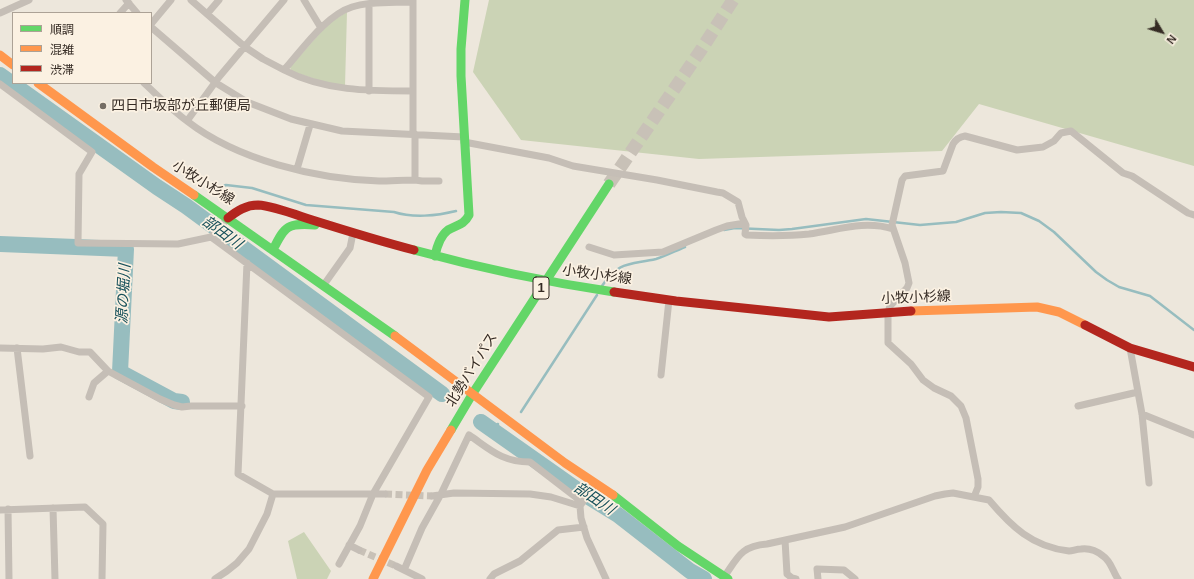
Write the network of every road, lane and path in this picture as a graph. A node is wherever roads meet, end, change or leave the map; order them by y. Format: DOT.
graph roads {
  1 [pos="29,0"];
  2 [pos="171,0"];
  3 [pos="191,0"];
  4 [pos="219,0"];
  5 [pos="284,0"];
  6 [pos="304,0"];
  7 [pos="465,0"];
  8 [pos="128,1"];
  9 [pos="414,1"];
  10 [pos="369,4"];
  11 [pos="121,12"];
  12 [pos="136,12"];
  13 [pos="0,13"];
  14 [pos="207,14"];
  15 [pos="152,25"];
  16 [pos="152,27"];
  17 [pos="321,28"];
  18 [pos="245,47"];
  19 [pos="0,55"];
  20 [pos="12,64"];
  21 [pos="284,70"];
  22 [pos="216,83"];
  23 [pos="0,84"];
  24 [pos="39,84"];
  25 [pos="145,84"];
  26 [pos="370,91"];
  27 [pos="413,91"];
  28 [pos="187,121"];
  29 [pos="310,125"];
  30 [pos="414,134"];
  31 [pos="464,140"];
  32 [pos="297,170"];
  33 [pos="415,180"];
  34 [pos="439,181"];
  35 [pos="609,184"];
  36 [pos="1194,215"];
  37 [pos="225,221"];
  38 [pos="746,224"];
  39 [pos="893,224"];
  40 [pos="334,226"];
  41 [pos="353,233"];
  42 [pos="213,235"];
  43 [pos="589,247"];
  44 [pos="273,250"];
  45 [pos="435,256"];
  46 [pos="247,263"];
  47 [pos="323,286"];
  48 [pos="669,300"];
  49 [pos="888,312"];
  50 [pos="0,348"];
  51 [pos="17,348"];
  52 [pos="1130,348"];
  53 [pos="1194,367"];
  54 [pos="108,371"];
  55 [pos="661,375"];
  56 [pos="1138,392"];
  57 [pos="473,393"];
  58 [pos="89,397"];
  59 [pos="242,406"];
  60 [pos="1078,406"];
  61 [pos="1142,414"];
  62 [pos="1194,435"];
  63 [pos="30,456"];
  64 [pos="1149,483"];
  65 [pos="593,486"];
  66 [pos="273,494"];
  67 [pos="373,494"];
  68 [pos="385,494"];
  69 [pos="441,494"];
  70 [pos="432,496"];
  71 [pos="974,497"];
  72 [pos="582,503"];
  73 [pos="53,508"];
  74 [pos="4,510"];
  75 [pos="584,527"];
  76 [pos="785,540"];
  77 [pos="349,545"];
  78 [pos="359,550"];
  79 [pos="339,564"];
  80 [pos="396,566"];
  81 [pos="404,570"];
  82 [pos="726,578"];
  83 [pos="9,579"];
  84 [pos="54,579"];
  85 [pos="102,579"];
  86 [pos="214,579"];
  87 [pos="373,579"];
  88 [pos="422,579"];
  89 [pos="490,579"];
  90 [pos="606,579"];
  91 [pos="796,579"];
  92 [pos="818,579"];
  93 [pos="855,579"];
  94 [pos="1118,579"];
  1 -- 13 [label="street"];
  2 -- 15 [label="street"];
  3 -- 14 [label="street"];
  4 -- 14 [label="street"];
  5 -- 18 [label="street"];
  6 -- 17 [label="street"];
  7 -- 31 [label="main road"];
  8 -- 11 [label="street"];
  8 -- 12 [label="street"];
  9 -- 10 [label="street"];
  9 -- 27 [label="street"];
  10 -- 17 [label="street"];
  10 -- 26 [label="street"];
  14 -- 18 [label="street"];
  16 -- 22 [label="street"];
  17 -- 21 [label="street"];
  18 -- 21 [label="street"];
  18 -- 22 [label="street"];
  19 -- 20 [label="main road"];
  21 -- 26 [label="street"];
  22 -- 28 [label="street"];
  22 -- 29 [label="street"];
  23 -- 42 [label="street"];
  24 -- 37 [label="main road, 小牧小杉線"];
  25 -- 28 [label="street"];
  26 -- 27 [label="street"];
  27 -- 30 [label="street"];
  28 -- 32 [label="street"];
  29 -- 30 [label="street"];
  29 -- 32 [label="street"];
  30 -- 31 [label="street"];
  30 -- 33 [label="street"];
  31 -- 38 [label="street"];
  31 -- 45 [label="main road"];
  32 -- 33 [label="street"];
  33 -- 34 [label="street"];
  35 -- 57 [label="main road, 北勢バイパス / 1"];
  36 -- 39 [label="street"];
  37 -- 40 [label="main road, 小牧小杉線"];
  37 -- 42 [label="street"];
  37 -- 44 [label="main road"];
  38 -- 39 [label="street"];
  38 -- 43 [label="street"];
  39 -- 49 [label="street"];
  40 -- 41 [label="main road, 小牧小杉線"];
  40 -- 44 [label="main road"];
  41 -- 45 [label="main road, 小牧小杉線"];
  41 -- 47 [label="street"];
  42 -- 46 [label="street"];
  44 -- 47 [label="main road"];
  45 -- 48 [label="main road, 小牧小杉線"];
  46 -- 59 [label="street"];
  46 -- 67 [label="street"];
  47 -- 57 [label="main road"];
  48 -- 49 [label="main road, 小牧小杉線"];
  48 -- 55 [label="street"];
  49 -- 52 [label="main road, 小牧小杉線"];
  49 -- 71 [label="street"];
  50 -- 51 [label="street"];
  51 -- 54 [label="street"];
  51 -- 63 [label="street"];
  52 -- 53 [label="main road, 小牧小杉線"];
  52 -- 56 [label="street"];
  54 -- 58 [label="street"];
  54 -- 59 [label="street"];
  56 -- 60 [label="street"];
  56 -- 61 [label="street"];
  57 -- 65 [label="main road"];
  57 -- 87 [label="main road, 北勢バイパス / 1"];
  59 -- 66 [label="street"];
  61 -- 62 [label="street"];
  61 -- 64 [label="street"];
  65 -- 72 [label="street"];
  65 -- 82 [label="main road"];
  66 -- 67 [label="street"];
  66 -- 86 [label="street"];
  67 -- 68 [label="street"];
  67 -- 77 [label="street"];
  69 -- 70 [label="street"];
  69 -- 72 [label="street"];
  69 -- 72 [label="street"];
  69 -- 81 [label="street"];
  71 -- 76 [label="street"];
  71 -- 94 [label="street"];
  72 -- 75 [label="street"];
  73 -- 74 [label="street"];
  73 -- 84 [label="street"];
  73 -- 85 [label="street"];
  74 -- 83 [label="street"];
  75 -- 89 [label="street"];
  75 -- 90 [label="street"];
  76 -- 82 [label="street"];
  76 -- 91 [label="street"];
  77 -- 78 [label="street"];
  77 -- 79 [label="street"];
  80 -- 81 [label="street"];
  81 -- 88 [label="street"];
  92 -- 93 [label="street"];
}
